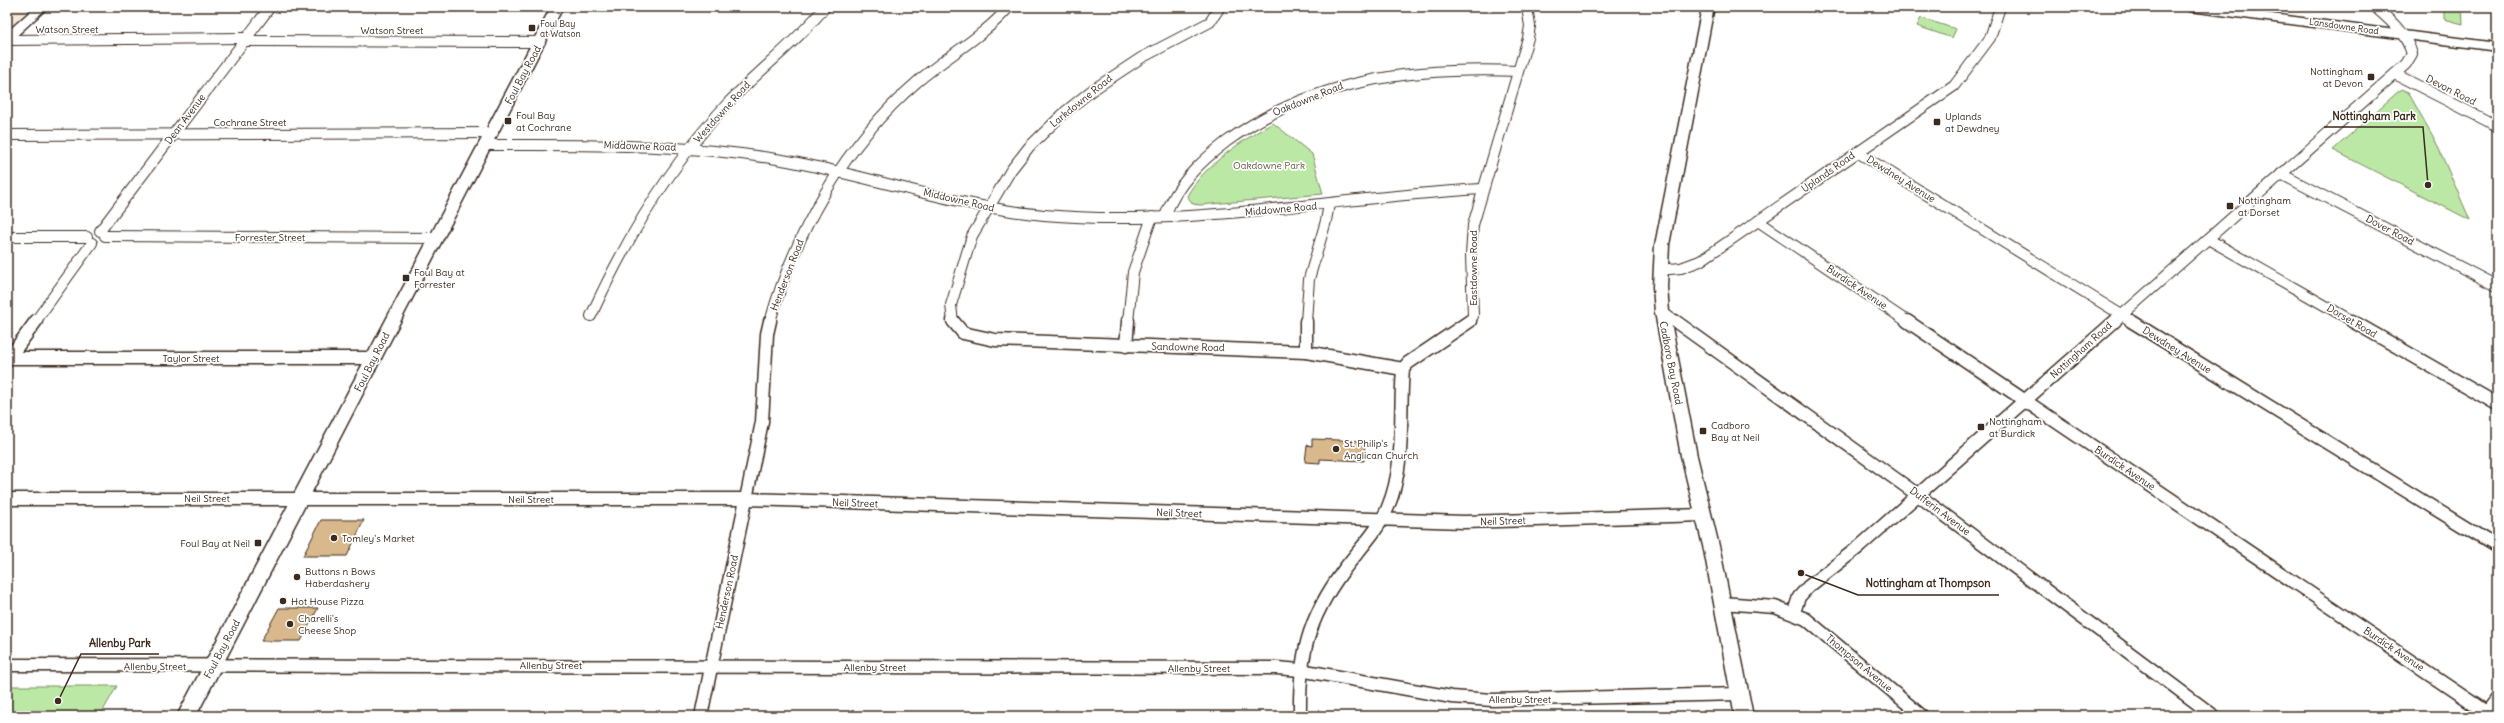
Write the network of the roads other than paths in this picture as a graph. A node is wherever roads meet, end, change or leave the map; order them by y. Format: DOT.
graph roads {
  1 [pos="42,7"];
  2 [pos="270,7"];
  3 [pos="557,7"];
  4 [pos="825,7"];
  5 [pos="1009,7"];
  6 [pos="1220,7"];
  7 [pos="1527,7"];
  8 [pos="1708,7"];
  9 [pos="2000,7"];
  10 [pos="2190,7"];
  11 [pos="2375,7"];
  12 [pos="2405,36"];
  13 [pos="7,39"];
  14 [pos="246,40"];
  15 [pos="540,42"];
  16 [pos="2497,47"];
  17 [pos="1518,71"];
  18 [pos="2395,74"];
  19 [pos="2497,126"];
  20 [pos="174,134"];
  21 [pos="7,135"];
  22 [pos="489,139"];
  23 [pos="690,148"];
  24 [pos="1857,152"];
  25 [pos="838,171"];
  26 [pos="2282,174"];
  27 [pos="1482,190"];
  28 [pos="1330,204"];
  29 [pos="987,208"];
  30 [pos="1165,216"];
  31 [pos="1152,217"];
  32 [pos="1758,221"];
  33 [pos="102,233"];
  34 [pos="7,237"];
  35 [pos="436,238"];
  36 [pos="2208,239"];
  37 [pos="90,240"];
  38 [pos="1659,270"];
  39 [pos="2497,286"];
  40 [pos="1662,312"];
  41 [pos="2120,315"];
  42 [pos="591,316"];
  43 [pos="972,337"];
  44 [pos="1126,346"];
  45 [pos="1306,352"];
  46 [pos="375,358"];
  47 [pos="8,359"];
  48 [pos="1403,370"];
  49 [pos="2025,400"];
  50 [pos="2497,404"];
  51 [pos="1918,495"];
  52 [pos="301,498"];
  53 [pos="7,499"];
  54 [pos="747,499"];
  55 [pos="1704,515"];
  56 [pos="1383,520"];
  57 [pos="2497,547"];
  58 [pos="1722,603"];
  59 [pos="1794,612"];
  60 [pos="7,665"];
  61 [pos="212,666"];
  62 [pos="711,666"];
  63 [pos="1300,670"];
  64 [pos="1740,694"];
  65 [pos="2497,698"];
  66 [pos="2488,715"];
  67 [pos="186,716"];
  68 [pos="701,716"];
  69 [pos="1300,716"];
  70 [pos="1744,716"];
  71 [pos="1922,716"];
  72 [pos="2214,716"];
  1 -- 13 [label="main road"];
  2 -- 14 [label="street, Dean Avenue"];
  3 -- 15 [label="main road, Foul Bay Road"];
  4 -- 23 [label="street, Westdowne Road"];
  5 -- 25 [label="street, Henderson Road"];
  6 -- 29 [label="street, Larkdowne Road"];
  7 -- 17 [label="street, Eastdowne Road"];
  8 -- 38 [label="main road, Cadboro Bay Road"];
  9 -- 24 [label="street, Uplands Road"];
  10 -- 12 [label="main road, Lansdowne Road"];
  11 -- 12 [label="street"];
  12 -- 16 [label="main road, Lansdowne Road"];
  12 -- 18 [label="street, Nottingham Road"];
  13 -- 14 [label="street, Watson Street"];
  14 -- 15 [label="street, Watson Street"];
  14 -- 20 [label="street, Dean Avenue"];
  15 -- 22 [label="main road, Foul Bay Road"];
  17 -- 27 [label="street, Eastdowne Road"];
  17 -- 30 [label="street, Oakdowne Road"];
  18 -- 19 [label="street, Devon Road"];
  18 -- 26 [label="street, Nottingham Road"];
  20 -- 21 [label="street, Cochrane Street"];
  20 -- 22 [label="street, Cochrane Street"];
  20 -- 33 [label="street, Dean Avenue"];
  22 -- 23 [label="street, Middowne Road"];
  22 -- 35 [label="main road, Foul Bay Road"];
  23 -- 25 [label="street, Middowne Road"];
  23 -- 42 [label="street, Westdowne Road"];
  24 -- 32 [label="street, Uplands Road"];
  24 -- 41 [label="street, Dewdney Avenue"];
  25 -- 29 [label="street, Middowne Road"];
  25 -- 54 [label="street, Henderson Road"];
  26 -- 36 [label="street, Nottingham Road"];
  26 -- 39 [label="street, Dover Road"];
  27 -- 28 [label="street, Middowne Road"];
  27 -- 48 [label="street, Eastdowne Road"];
  28 -- 30 [label="street, Middowne Road"];
  28 -- 45 [label="street"];
  29 -- 31 [label="street, Middowne Road"];
  29 -- 43 [label="street, Larkdowne Road"];
  30 -- 31 [label="street, Middowne Road"];
  31 -- 44 [label="street"];
  32 -- 38 [label="street, Uplands Road"];
  32 -- 49 [label="street, Burdick Avenue"];
  33 -- 35 [label="street, Forrester Street"];
  33 -- 37 [label="street"];
  34 -- 37 [label="street"];
  35 -- 46 [label="main road, Foul Bay Road"];
  36 -- 41 [label="street, Nottingham Road"];
  36 -- 50 [label="street, Dorset Road"];
  37 -- 47 [label="street"];
  38 -- 40 [label="main road, Cadboro Bay Road"];
  40 -- 51 [label="street, Dufferin Avenue"];
  40 -- 55 [label="main road, Cadboro Bay Road"];
  41 -- 49 [label="street, Nottingham Road"];
  41 -- 57 [label="street, Dewdney Avenue"];
  43 -- 44 [label="street, Sandowne Road"];
  44 -- 45 [label="street, Sandowne Road"];
  45 -- 48 [label="street, Sandowne Road"];
  46 -- 47 [label="street, Taylor Street"];
  46 -- 52 [label="main road, Foul Bay Road"];
  48 -- 56 [label="street"];
  49 -- 51 [label="street, Nottingham Road"];
  49 -- 66 [label="street, Burdick Avenue"];
  51 -- 59 [label="street, Nottingham Road"];
  51 -- 72 [label="street, Dufferin Avenue"];
  52 -- 53 [label="street, Neil Street"];
  52 -- 54 [label="street, Neil Street"];
  52 -- 61 [label="main road, Foul Bay Road"];
  54 -- 56 [label="street, Neil Street"];
  54 -- 62 [label="street, Henderson Road"];
  55 -- 56 [label="street, Neil Street"];
  55 -- 58 [label="main road, Cadboro Bay Road"];
  56 -- 63 [label="street"];
  58 -- 59 [label="street"];
  58 -- 64 [label="main road, Cadboro Bay Road"];
  59 -- 71 [label="street, Thompson Avenue"];
  60 -- 61 [label="street, Allenby Street"];
  61 -- 62 [label="street, Allenby Street"];
  61 -- 67 [label="main road, Foul Bay Road"];
  62 -- 63 [label="street, Allenby Street"];
  62 -- 68 [label="street, Henderson Road"];
  63 -- 64 [label="street, Allenby Street"];
  63 -- 69 [label="street"];
  64 -- 70 [label="main road, Cadboro Bay Road"];
  65 -- 66 [label="street"];
}
